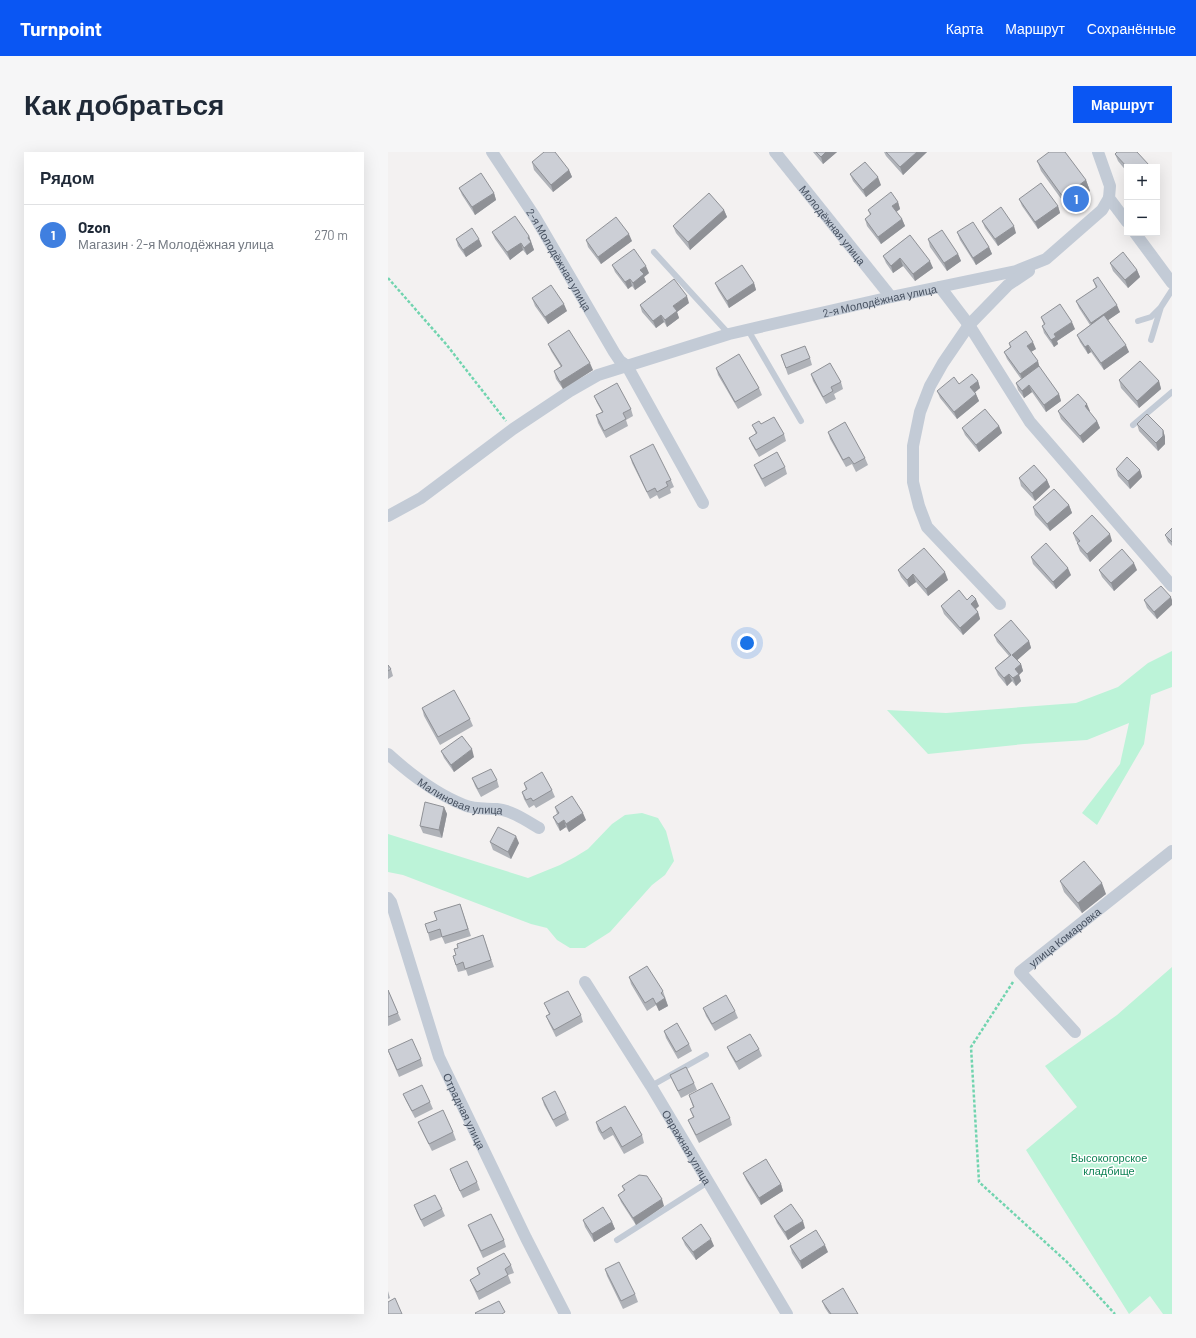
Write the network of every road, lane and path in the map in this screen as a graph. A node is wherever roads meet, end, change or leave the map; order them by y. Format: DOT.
graph roads {
  1 [pos="492,152"];
  2 [pos="775,152"];
  3 [pos="1098,152"];
  4 [pos="1109,198"];
  5 [pos="1124,218"];
  6 [pos="1137,236"];
  7 [pos="654,252"];
  8 [pos="1046,259"];
  9 [pos="388,278"];
  10 [pos="1172,283"];
  11 [pos="940,288"];
  12 [pos="1172,290"];
  13 [pos="891,297"];
  14 [pos="1161,307"];
  15 [pos="1138,321"];
  16 [pos="969,325"];
  17 [pos="748,330"];
  18 [pos="729,334"];
  19 [pos="1151,340"];
  20 [pos="627,366"];
  21 [pos="1172,392"];
  22 [pos="801,421"];
  23 [pos="1133,425"];
  24 [pos="513,429"];
  25 [pos="703,503"];
  26 [pos="388,516"];
  27 [pos="1172,586"];
  28 [pos="1000,604"];
  29 [pos="388,754"];
  30 [pos="539,828"];
  31 [pos="1172,851"];
  32 [pos="388,898"];
  33 [pos="1020,972"];
  34 [pos="585,982"];
  35 [pos="1074,1032"];
  36 [pos="706,1056"];
  37 [pos="651,1086"];
  38 [pos="708,1182"];
  39 [pos="617,1240"];
  40 [pos="565,1314"];
  41 [pos="787,1314"];
  42 [pos="1115,1314"];
  1 -- 20 [label="street, 2-я Молодёжная улица"];
  2 -- 13 [label="street, Молодёжная улица"];
  3 -- 4 [label="street"];
  4 -- 5 [label="street"];
  4 -- 8 [label="street, 2-я Молодёжная улица"];
  6 -- 10 [label="street"];
  7 -- 18 [label="lane"];
  8 -- 11 [label="street, 2-я Молодёжная улица"];
  8 -- 16 [label="street"];
  9 -- 24 [label="path"];
  11 -- 13 [label="street, 2-я Молодёжная улица"];
  11 -- 16 [label="street"];
  12 -- 14 [label="lane"];
  13 -- 17 [label="street, 2-я Молодёжная улица"];
  14 -- 15 [label="lane"];
  14 -- 19 [label="lane"];
  16 -- 27 [label="street"];
  16 -- 28 [label="street"];
  17 -- 18 [label="street, 2-я Молодёжная улица"];
  17 -- 22 [label="lane"];
  18 -- 20 [label="street, 2-я Молодёжная улица"];
  20 -- 24 [label="street"];
  20 -- 25 [label="street, 2-я Молодёжная улица"];
  21 -- 23 [label="lane"];
  24 -- 26 [label="street"];
  29 -- 30 [label="street, Малиновая улица"];
  31 -- 33 [label="street, улица Комаровка"];
  32 -- 40 [label="street, Отрадная улица"];
  33 -- 35 [label="street, улица Комаровка"];
  33 -- 42 [label="path"];
  34 -- 37 [label="street, Овражная улица"];
  36 -- 37 [label="lane"];
  37 -- 38 [label="street, Овражная улица"];
  38 -- 39 [label="lane"];
  38 -- 41 [label="street, Овражная улица"];
}
